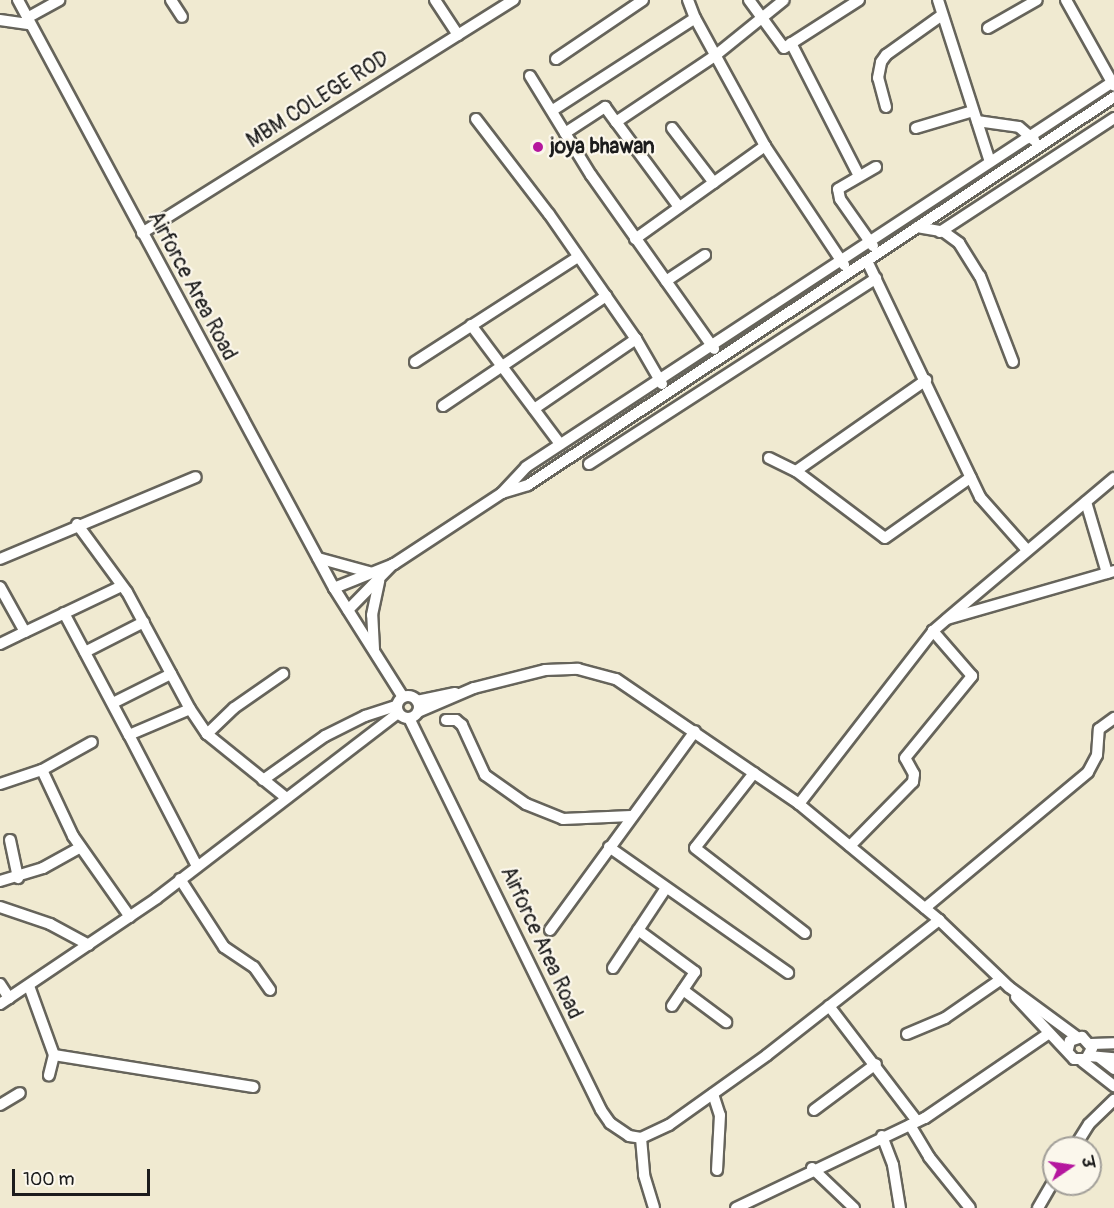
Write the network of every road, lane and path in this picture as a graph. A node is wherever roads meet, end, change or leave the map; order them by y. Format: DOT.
graph roads {
  1 [pos="18,0"];
  2 [pos="58,0"];
  3 [pos="171,0"];
  4 [pos="435,0"];
  5 [pos="514,0"];
  6 [pos="643,0"];
  7 [pos="748,0"];
  8 [pos="784,0"];
  9 [pos="858,0"];
  10 [pos="938,0"];
  11 [pos="1038,0"];
  12 [pos="1066,0"];
  13 [pos="690,1"];
  14 [pos="942,15"];
  15 [pos="182,17"];
  16 [pos="694,18"];
  17 [pos="762,18"];
  18 [pos="0,20"];
  19 [pos="28,21"];
  20 [pos="988,28"];
  21 [pos="458,35"];
  22 [pos="791,43"];
  23 [pos="716,55"];
  24 [pos="556,59"];
  25 [pos="530,76"];
  26 [pos="1113,83"];
  27 [pos="1114,97"];
  28 [pos="886,107"];
  29 [pos="553,110"];
  30 [pos="975,116"];
  31 [pos="1114,118"];
  32 [pos="476,119"];
  33 [pos="616,122"];
  34 [pos="672,128"];
  35 [pos="916,128"];
  36 [pos="565,132"];
  37 [pos="1030,136"];
  38 [pos="765,146"];
  39 [pos="1039,147"];
  40 [pos="990,162"];
  41 [pos="876,167"];
  42 [pos="859,176"];
  43 [pos="714,183"];
  44 [pos="679,207"];
  45 [pos="917,228"];
  46 [pos="940,232"];
  47 [pos="142,233"];
  48 [pos="635,239"];
  49 [pos="869,241"];
  50 [pos="878,253"];
  51 [pos="705,255"];
  52 [pos="579,256"];
  53 [pos="840,261"];
  54 [pos="867,261"];
  55 [pos="850,272"];
  56 [pos="876,278"];
  57 [pos="666,281"];
  58 [pos="606,296"];
  59 [pos="471,325"];
  60 [pos="636,339"];
  61 [pos="711,345"];
  62 [pos="718,358"];
  63 [pos="415,362"];
  64 [pos="1013,362"];
  65 [pos="502,367"];
  66 [pos="725,373"];
  67 [pos="659,379"];
  68 [pos="926,380"];
  69 [pos="668,392"];
  70 [pos="443,406"];
  71 [pos="534,409"];
  72 [pos="560,444"];
  73 [pos="769,458"];
  74 [pos="589,464"];
  75 [pos="796,471"];
  76 [pos="196,477"];
  77 [pos="971,477"];
  78 [pos="1114,478"];
  79 [pos="502,493"];
  80 [pos="1086,502"];
  81 [pos="77,524"];
  82 [pos="1027,550"];
  83 [pos="318,558"];
  84 [pos="0,559"];
  85 [pos="394,564"];
  86 [pos="371,572"];
  87 [pos="1111,572"];
  88 [pos="379,581"];
  89 [pos="122,586"];
  90 [pos="0,587"];
  91 [pos="334,588"];
  92 [pos="348,610"];
  93 [pos="64,613"];
  94 [pos="947,619"];
  95 [pos="144,622"];
  96 [pos="933,631"];
  97 [pos="25,632"];
  98 [pos="0,644"];
  99 [pos="374,651"];
  100 [pos="85,652"];
  101 [pos="171,674"];
  102 [pos="283,674"];
  103 [pos="113,703"];
  104 [pos="407,708"];
  105 [pos="189,709"];
  106 [pos="1114,718"];
  107 [pos="446,720"];
  108 [pos="695,731"];
  109 [pos="207,734"];
  110 [pos="129,735"];
  111 [pos="92,742"];
  112 [pos="42,770"];
  113 [pos="754,773"];
  114 [pos="263,780"];
  115 [pos="0,784"];
  116 [pos="285,796"];
  117 [pos="799,804"];
  118 [pos="631,816"];
  119 [pos="10,840"];
  120 [pos="850,846"];
  121 [pos="81,847"];
  122 [pos="609,847"];
  123 [pos="197,866"];
  124 [pos="18,878"];
  125 [pos="180,879"];
  126 [pos="0,881"];
  127 [pos="666,888"];
  128 [pos="0,907"];
  129 [pos="925,908"];
  130 [pos="130,917"];
  131 [pos="939,920"];
  132 [pos="550,930"];
  133 [pos="638,930"];
  134 [pos="806,933"];
  135 [pos="89,945"];
  136 [pos="613,968"];
  137 [pos="788,973"];
  138 [pos="1004,983"];
  139 [pos="0,984"];
  140 [pos="29,986"];
  141 [pos="270,990"];
  142 [pos="683,990"];
  143 [pos="4,1001"];
  144 [pos="672,1006"];
  145 [pos="829,1006"];
  146 [pos="726,1022"];
  147 [pos="1049,1033"];
  148 [pos="907,1034"];
  149 [pos="1077,1037"];
  150 [pos="1114,1043"];
  151 [pos="1091,1044"];
  152 [pos="1068,1049"];
  153 [pos="54,1055"];
  154 [pos="1091,1058"];
  155 [pos="1114,1058"];
  156 [pos="876,1064"];
  157 [pos="1114,1069"];
  158 [pos="49,1075"];
  159 [pos="1114,1086"];
  160 [pos="253,1087"];
  161 [pos="20,1093"];
  162 [pos="713,1094"];
  163 [pos="1114,1100"];
  164 [pos="0,1105"];
  165 [pos="814,1110"];
  166 [pos="913,1123"];
  167 [pos="882,1136"];
  168 [pos="1082,1136"];
  169 [pos="641,1138"];
  170 [pos="812,1168"];
  171 [pos="717,1170"];
  172 [pos="654,1208"];
  173 [pos="736,1208"];
  174 [pos="854,1208"];
  175 [pos="900,1208"];
  176 [pos="970,1208"];
  1 -- 19 [label="street, Airforce Area Road"];
  2 -- 19 [label="street"];
  3 -- 15 [label="street"];
  4 -- 21 [label="street"];
  5 -- 21 [label="street, MBM COLEGE ROD"];
  6 -- 24 [label="street"];
  7 -- 17 [label="street"];
  8 -- 17 [label="street"];
  9 -- 22 [label="street"];
  10 -- 14 [label="street"];
  11 -- 20 [label="street"];
  12 -- 26 [label="street"];
  13 -- 16 [label="street"];
  14 -- 28 [label="street"];
  14 -- 30 [label="street"];
  16 -- 23 [label="street"];
  16 -- 29 [label="street"];
  17 -- 22 [label="street"];
  17 -- 23 [label="street"];
  18 -- 19 [label="street"];
  19 -- 47 [label="street, Airforce Area Road"];
  21 -- 47 [label="street, MBM COLEGE ROD"];
  22 -- 42 [label="street"];
  23 -- 33 [label="street"];
  23 -- 38 [label="street"];
  25 -- 29 [label="street"];
  26 -- 37 [label="street"];
  27 -- 39 [label="street"];
  29 -- 36 [label="street"];
  30 -- 35 [label="street"];
  30 -- 37 [label="street"];
  30 -- 40 [label="street"];
  31 -- 46 [label="street"];
  32 -- 52 [label="street"];
  33 -- 36 [label="street"];
  33 -- 44 [label="street"];
  34 -- 43 [label="street"];
  36 -- 48 [label="street"];
  37 -- 39 [label="street"];
  37 -- 40 [label="street"];
  38 -- 43 [label="street"];
  38 -- 53 [label="street"];
  39 -- 45 [label="street"];
  40 -- 49 [label="street"];
  41 -- 42 [label="street"];
  42 -- 49 [label="street"];
  43 -- 44 [label="street"];
  44 -- 48 [label="street"];
  45 -- 46 [label="street"];
  45 -- 50 [label="street"];
  46 -- 64 [label="street"];
  47 -- 83 [label="street, Airforce Area Road"];
  48 -- 57 [label="street"];
  49 -- 50 [label="street"];
  49 -- 53 [label="street"];
  50 -- 54 [label="street"];
  51 -- 57 [label="street"];
  52 -- 58 [label="street"];
  52 -- 59 [label="street"];
  53 -- 55 [label="street"];
  53 -- 61 [label="street"];
  54 -- 55 [label="street"];
  54 -- 56 [label="street"];
  55 -- 62 [label="street"];
  56 -- 66 [label="street"];
  56 -- 68 [label="street"];
  57 -- 61 [label="street"];
  58 -- 60 [label="street"];
  58 -- 65 [label="street"];
  59 -- 63 [label="street"];
  59 -- 65 [label="street"];
  60 -- 67 [label="street"];
  60 -- 71 [label="street"];
  61 -- 62 [label="street"];
  61 -- 67 [label="street"];
  62 -- 66 [label="street"];
  62 -- 69 [label="street"];
  65 -- 70 [label="street"];
  65 -- 71 [label="street"];
  66 -- 74 [label="street"];
  67 -- 69 [label="street"];
  67 -- 72 [label="street"];
  68 -- 75 [label="street"];
  68 -- 77 [label="street"];
  69 -- 79 [label="street"];
  71 -- 72 [label="street"];
  72 -- 79 [label="street"];
  73 -- 75 [label="street"];
  75 -- 77 [label="street"];
  76 -- 81 [label="street"];
  77 -- 82 [label="street"];
  78 -- 80 [label="street"];
  79 -- 85 [label="street"];
  80 -- 82 [label="street"];
  80 -- 87 [label="street"];
  81 -- 84 [label="street"];
  81 -- 89 [label="street"];
  82 -- 94 [label="street"];
  83 -- 86 [label="street"];
  83 -- 91 [label="street, Airforce Area Road"];
  85 -- 86 [label="street"];
  85 -- 88 [label="street"];
  86 -- 91 [label="street"];
  87 -- 94 [label="street"];
  88 -- 92 [label="street"];
  88 -- 99 [label="street"];
  89 -- 93 [label="street"];
  89 -- 95 [label="street"];
  90 -- 97 [label="street"];
  91 -- 92 [label="street, Airforce Area Road"];
  92 -- 99 [label="street, Airforce Area Road"];
  93 -- 97 [label="street"];
  93 -- 100 [label="street"];
  94 -- 96 [label="street"];
  95 -- 100 [label="street"];
  95 -- 101 [label="street"];
  96 -- 117 [label="street"];
  96 -- 120 [label="street"];
  97 -- 98 [label="street"];
  99 -- 104 [label="street, Airforce Area Road"];
  100 -- 103 [label="street"];
  101 -- 103 [label="street"];
  101 -- 105 [label="street"];
  102 -- 109 [label="street"];
  103 -- 110 [label="street"];
  104 -- 108 [label="street"];
  104 -- 114 [label="street"];
  104 -- 116 [label="street"];
  104 -- 169 [label="street, Airforce Area Road"];
  105 -- 109 [label="street"];
  105 -- 110 [label="street"];
  106 -- 129 [label="street"];
  107 -- 118 [label="street"];
  108 -- 113 [label="street"];
  108 -- 118 [label="street"];
  109 -- 114 [label="street"];
  110 -- 123 [label="street"];
  111 -- 112 [label="street"];
  112 -- 115 [label="street"];
  112 -- 121 [label="street"];
  113 -- 117 [label="street"];
  113 -- 134 [label="street"];
  114 -- 116 [label="street"];
  116 -- 123 [label="street"];
  117 -- 120 [label="street"];
  118 -- 122 [label="street"];
  119 -- 124 [label="street"];
  120 -- 129 [label="street"];
  121 -- 124 [label="street"];
  121 -- 130 [label="street"];
  122 -- 127 [label="street"];
  122 -- 132 [label="street"];
  123 -- 125 [label="street"];
  124 -- 126 [label="street"];
  125 -- 130 [label="street"];
  125 -- 141 [label="street"];
  127 -- 133 [label="street"];
  127 -- 137 [label="street"];
  128 -- 135 [label="street"];
  129 -- 131 [label="street"];
  130 -- 135 [label="street"];
  131 -- 138 [label="street"];
  131 -- 145 [label="street"];
  133 -- 136 [label="street"];
  133 -- 142 [label="street"];
  135 -- 140 [label="street"];
  138 -- 147 [label="street"];
  138 -- 148 [label="street"];
  138 -- 149 [label="street"];
  139 -- 143 [label="street"];
  140 -- 143 [label="street"];
  140 -- 153 [label="street"];
  142 -- 144 [label="street"];
  142 -- 146 [label="street"];
  145 -- 156 [label="street"];
  145 -- 162 [label="street"];
  147 -- 152 [label="street"];
  147 -- 166 [label="street"];
  149 -- 151 [label="street"];
  149 -- 152 [label="street"];
  150 -- 151 [label="street"];
  151 -- 154 [label="street"];
  152 -- 154 [label="street"];
  153 -- 158 [label="street"];
  153 -- 160 [label="street"];
  154 -- 155 [label="street"];
  154 -- 157 [label="street"];
  154 -- 159 [label="street"];
  156 -- 165 [label="street"];
  156 -- 166 [label="street"];
  161 -- 164 [label="street"];
  162 -- 169 [label="street"];
  162 -- 171 [label="street"];
  163 -- 168 [label="street"];
  166 -- 167 [label="street"];
  166 -- 176 [label="street"];
  167 -- 170 [label="street"];
  167 -- 175 [label="street"];
  169 -- 172 [label="street"];
  170 -- 173 [label="street"];
  170 -- 174 [label="street"];
}
